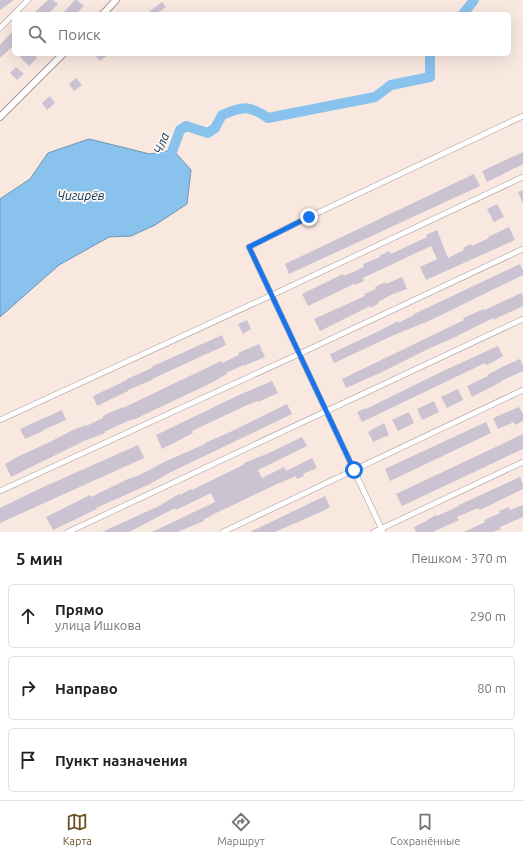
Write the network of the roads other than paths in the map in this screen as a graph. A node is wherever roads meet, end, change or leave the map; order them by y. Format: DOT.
graph roads {
  1 [pos="28,0"];
  2 [pos="116,0"];
  3 [pos="16,12"];
  4 [pos="105,12"];
  5 [pos="12,16"];
  6 [pos="0,28"];
  7 [pos="61,56"];
  8 [pos="523,116"];
  9 [pos="0,117"];
  10 [pos="523,177"];
  11 [pos="523,249"];
  12 [pos="272,295"];
  13 [pos="523,319"];
  14 [pos="299,354"];
  15 [pos="523,390"];
  16 [pos="327,411"];
  17 [pos="0,420"];
  18 [pos="523,462"];
  19 [pos="354,470"];
  20 [pos="0,491"];
  21 [pos="382,530"];
  22 [pos="68,532"];
  23 [pos="222,532"];
  24 [pos="374,532"];
  1 -- 3 [label="street"];
  2 -- 4 [label="street"];
  5 -- 6 [label="street"];
  7 -- 9 [label="street"];
  8 -- 12 [label="street"];
  10 -- 12 [label="street"];
  11 -- 14 [label="street"];
  12 -- 14 [label="street"];
  12 -- 17 [label="street"];
  13 -- 16 [label="street"];
  14 -- 16 [label="street"];
  14 -- 20 [label="street"];
  15 -- 19 [label="street"];
  16 -- 19 [label="street"];
  16 -- 22 [label="street"];
  18 -- 21 [label="street"];
  19 -- 21 [label="street"];
  19 -- 23 [label="street"];
  21 -- 24 [label="street"];
}
